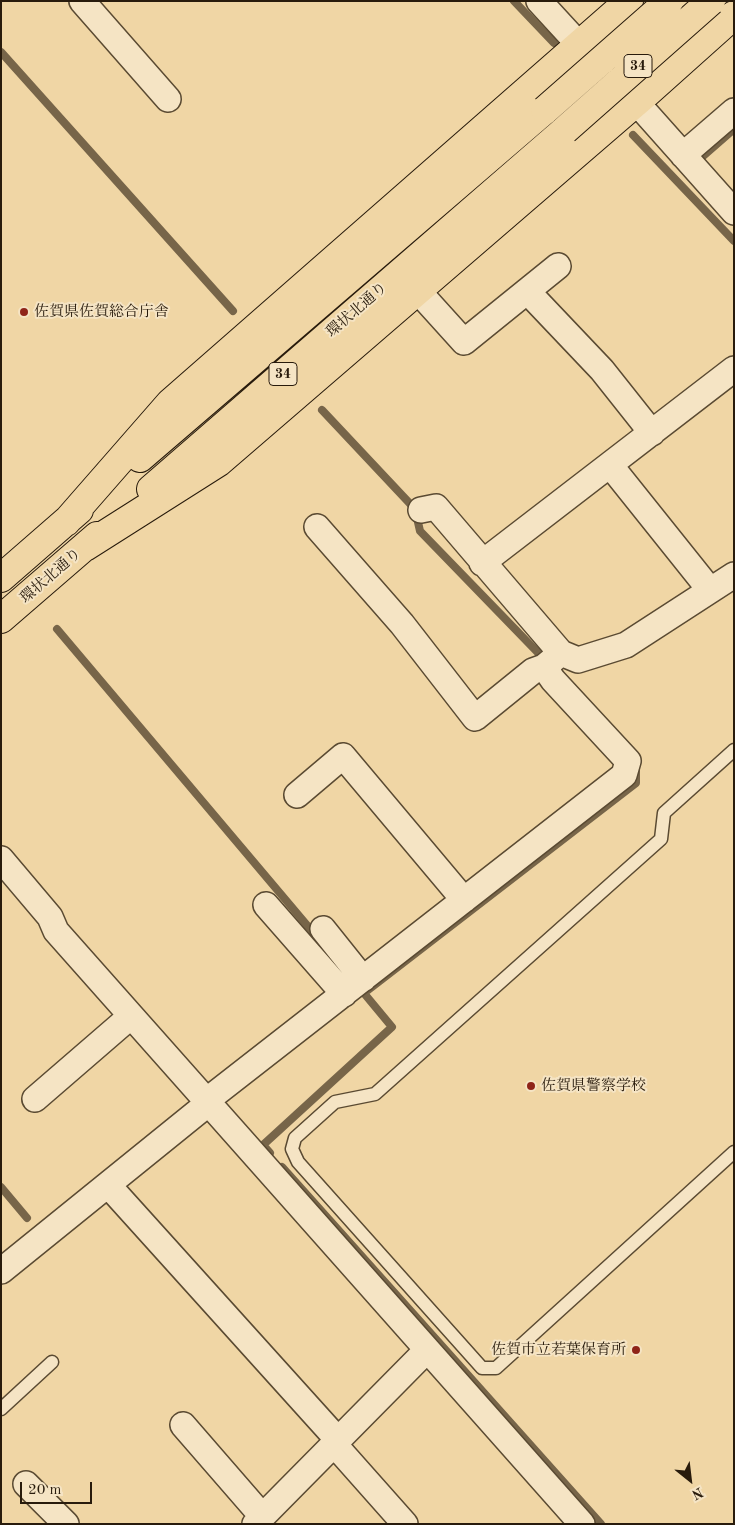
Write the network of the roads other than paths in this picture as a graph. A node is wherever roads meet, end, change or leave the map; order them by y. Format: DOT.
graph roads {
  1 [pos="82,1"];
  2 [pos="539,1"];
  3 [pos="629,1"];
  4 [pos="669,1"];
  5 [pos="711,1"];
  6 [pos="734,15"];
  7 [pos="580,45"];
  8 [pos="168,99"];
  9 [pos="634,104"];
  10 [pos="734,111"];
  11 [pos="683,155"];
  12 [pos="734,212"];
  13 [pos="558,266"];
  14 [pos="417,290"];
  15 [pos="527,291"];
  16 [pos="734,369"];
  17 [pos="652,433"];
  18 [pos="610,464"];
  19 [pos="421,510"];
  20 [pos="66,522"];
  21 [pos="317,527"];
  22 [pos="84,547"];
  23 [pos="482,563"];
  24 [pos="734,575"];
  25 [pos="1,578"];
  26 [pos="710,590"];
  27 [pos="1,618"];
  28 [pos="553,659"];
  29 [pos="734,750"];
  30 [pos="297,796"];
  31 [pos="1,860"];
  32 [pos="464,900"];
  33 [pos="266,905"];
  34 [pos="323,929"];
  35 [pos="352,987"];
  36 [pos="131,1016"];
  37 [pos="35,1099"];
  38 [pos="207,1102"];
  39 [pos="734,1152"];
  40 [pos="108,1185"];
  41 [pos="1,1271"];
  42 [pos="427,1350"];
  43 [pos="52,1362"];
  44 [pos="1,1409"];
  45 [pos="183,1425"];
  46 [pos="336,1442"];
  47 [pos="26,1484"];
  48 [pos="258,1520"];
  49 [pos="66,1524"];
  50 [pos="405,1524"];
  51 [pos="582,1524"];
  1 -- 8 [label="street"];
  2 -- 7 [label="street"];
  3 -- 7 [label="highway"];
  4 -- 20 [label="highway, 環状北通り / 34, bridge"];
  5 -- 22 [label="highway, 環状北通り / 34, bridge"];
  6 -- 9 [label="highway"];
  7 -- 9 [label="street"];
  7 -- 20 [label="highway"];
  9 -- 11 [label="street"];
  9 -- 14 [label="highway"];
  10 -- 11 [label="street"];
  11 -- 12 [label="street"];
  13 -- 15 [label="street"];
  14 -- 15 [label="street"];
  14 -- 22 [label="highway"];
  15 -- 17 [label="street"];
  16 -- 17 [label="street"];
  17 -- 18 [label="street"];
  18 -- 23 [label="street"];
  18 -- 26 [label="street"];
  19 -- 23 [label="street"];
  20 -- 25 [label="highway, 環状北通り / 34"];
  21 -- 28 [label="street"];
  22 -- 27 [label="highway, 環状北通り / 34"];
  23 -- 28 [label="street"];
  24 -- 26 [label="street"];
  26 -- 28 [label="street"];
  28 -- 32 [label="street"];
  29 -- 39 [label="lane"];
  30 -- 32 [label="street"];
  31 -- 36 [label="street"];
  32 -- 35 [label="street"];
  33 -- 35 [label="street"];
  34 -- 35 [label="street"];
  35 -- 38 [label="street"];
  36 -- 37 [label="street"];
  36 -- 38 [label="street"];
  38 -- 40 [label="street"];
  38 -- 42 [label="street"];
  40 -- 41 [label="street"];
  40 -- 46 [label="street"];
  42 -- 46 [label="street"];
  42 -- 51 [label="street"];
  43 -- 44 [label="lane"];
  45 -- 48 [label="street"];
  46 -- 48 [label="street"];
  46 -- 50 [label="street"];
  47 -- 49 [label="street"];
}
